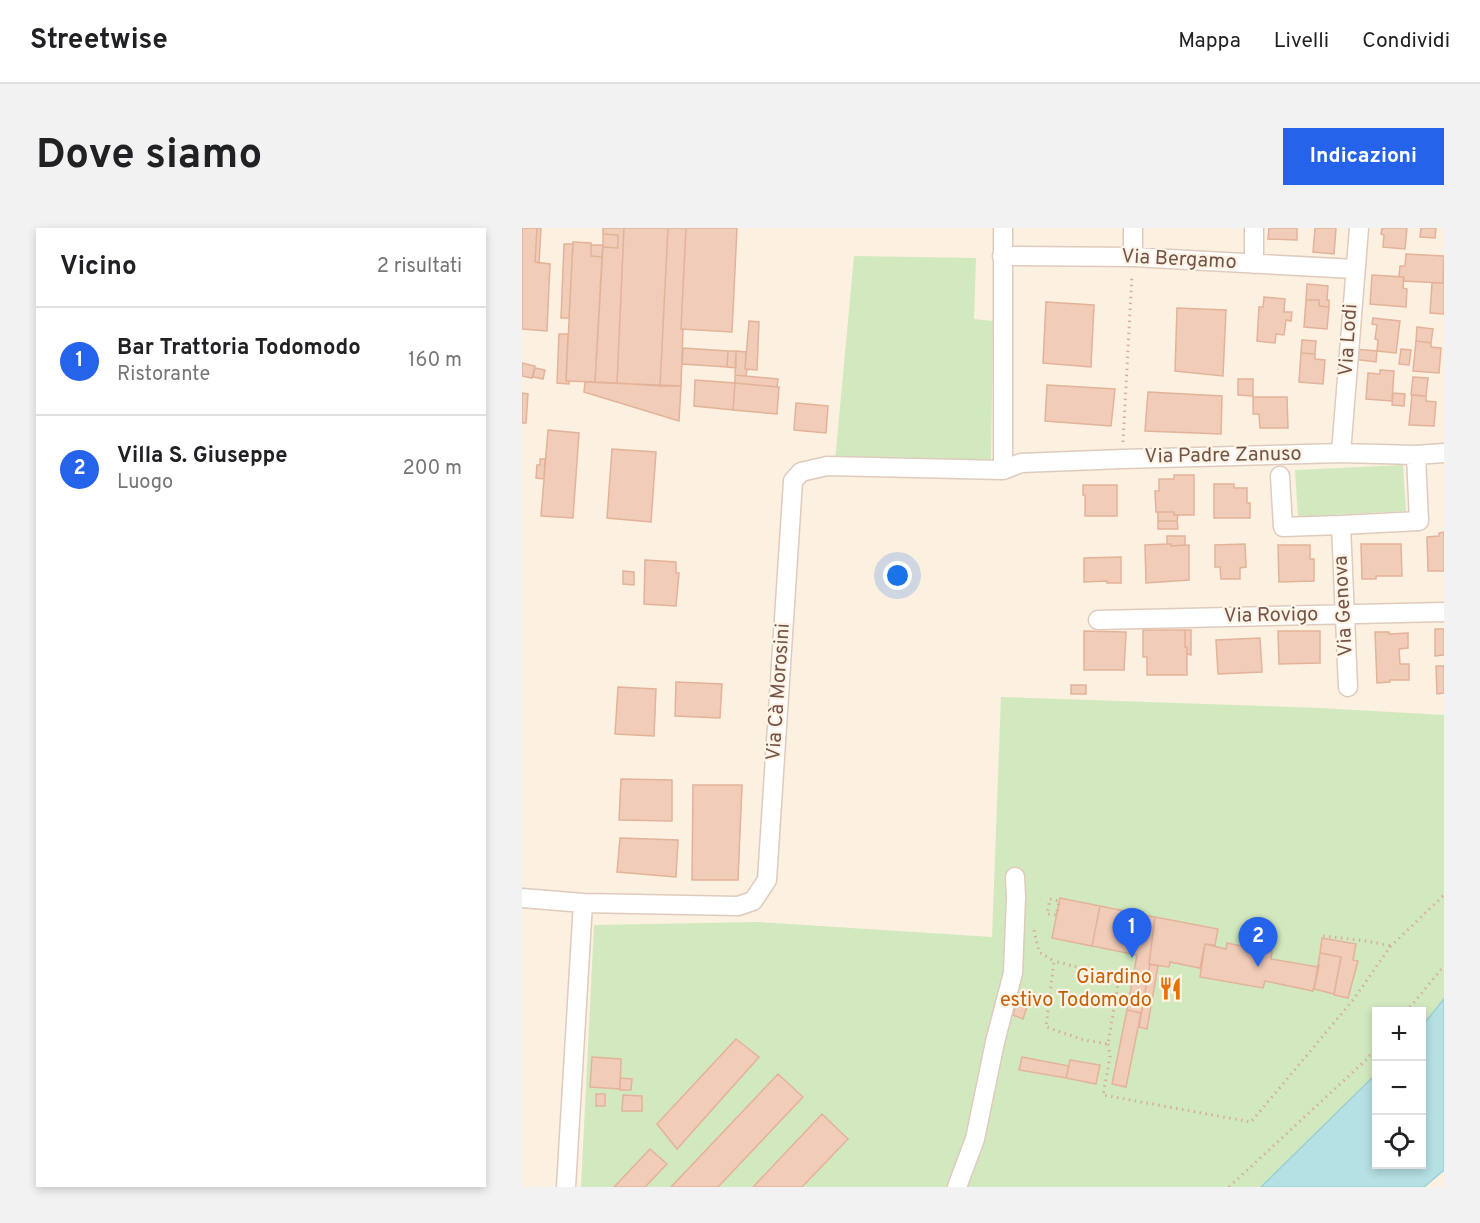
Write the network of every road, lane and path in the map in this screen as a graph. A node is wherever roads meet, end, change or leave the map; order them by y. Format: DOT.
graph roads {
  1 [pos="1003,228"];
  2 [pos="1133,228"];
  3 [pos="1254,228"];
  4 [pos="1359,228"];
  5 [pos="1002,256"];
  6 [pos="1133,257"];
  7 [pos="1254,264"];
  8 [pos="1355,269"];
  9 [pos="1341,453"];
  10 [pos="1444,453"];
  11 [pos="1416,455"];
  12 [pos="1122,459"];
  13 [pos="1003,470"];
  14 [pos="1280,476"];
  15 [pos="1341,525"];
  16 [pos="1444,612"];
  17 [pos="1346,614"];
  18 [pos="1098,620"];
  19 [pos="1348,687"];
  20 [pos="1015,877"];
  21 [pos="1444,896"];
  22 [pos="522,898"];
  23 [pos="583,903"];
  24 [pos="1015,907"];
  25 [pos="1056,915"];
  26 [pos="1323,936"];
  27 [pos="1391,946"];
  28 [pos="1054,961"];
  29 [pos="1444,966"];
  30 [pos="1409,1007"];
  31 [pos="1108,1044"];
  32 [pos="1372,1052"];
  33 [pos="566,1187"];
  34 [pos="957,1187"];
  35 [pos="1228,1187"];
  1 -- 5 [label="street"];
  2 -- 6 [label="street"];
  3 -- 7 [label="street"];
  4 -- 8 [label="street, Via Lodi"];
  5 -- 6 [label="street, Via Bergamo"];
  5 -- 13 [label="street"];
  6 -- 7 [label="street, Via Bergamo"];
  6 -- 12 [label="path"];
  7 -- 8 [label="street, Via Bergamo"];
  8 -- 9 [label="street, Via Lodi"];
  9 -- 11 [label="street, Via Padre Zanuso"];
  9 -- 12 [label="street, Via Padre Zanuso"];
  10 -- 11 [label="street, Via Padre Zanuso"];
  11 -- 15 [label="street"];
  12 -- 13 [label="street, Via Padre Zanuso"];
  13 -- 23 [label="street, Via Cà Morosini"];
  14 -- 15 [label="street"];
  15 -- 17 [label="street, Via Genova"];
  16 -- 17 [label="street, Via Rovigo"];
  17 -- 18 [label="street, Via Rovigo"];
  17 -- 19 [label="street, Via Genova"];
  20 -- 24 [label="street"];
  21 -- 27 [label="path"];
  22 -- 23 [label="street, Via Cà Morosini"];
  23 -- 33 [label="street"];
  24 -- 28 [label="path"];
  24 -- 34 [label="street"];
  25 -- 25 [label="path"];
  26 -- 27 [label="path"];
  27 -- 31 [label="path"];
  28 -- 31 [label="path"];
  28 -- 31 [label="path"];
  29 -- 30 [label="path"];
  32 -- 35 [label="path"];
}
